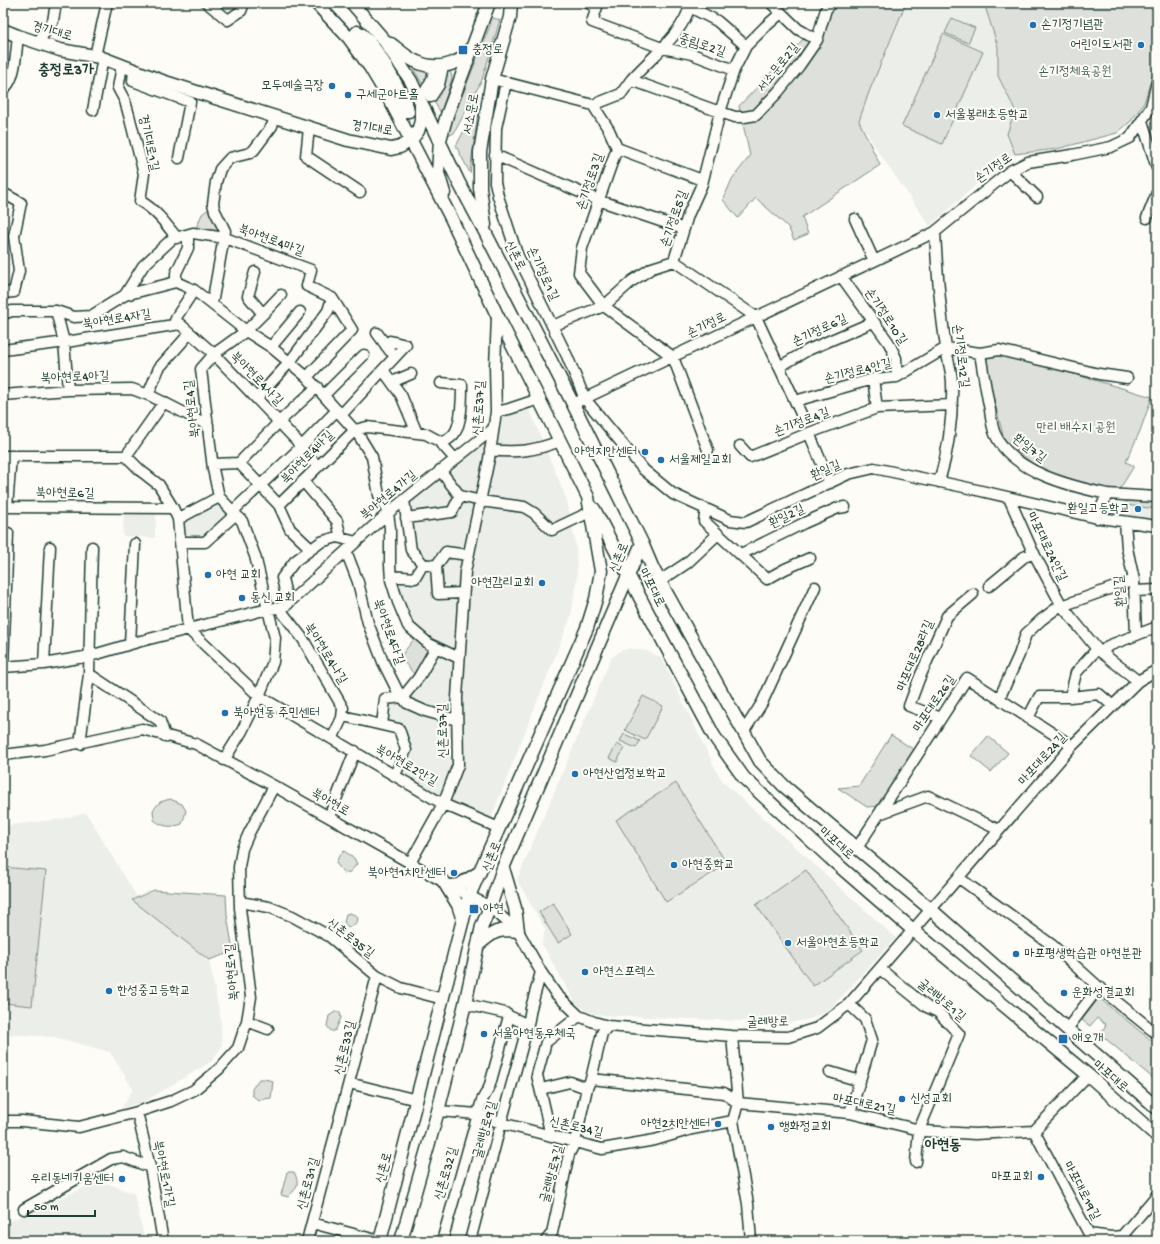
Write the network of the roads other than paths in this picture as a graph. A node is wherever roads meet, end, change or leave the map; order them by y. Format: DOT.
graph roads {
  1 [pos="56,3"];
  2 [pos="107,3"];
  3 [pos="207,3"];
  4 [pos="244,3"];
  5 [pos="316,3"];
  6 [pos="352,3"];
  7 [pos="489,3"];
  8 [pos="511,3"];
  9 [pos="588,3"];
  10 [pos="771,3"];
  11 [pos="832,3"];
  12 [pos="691,5"];
  13 [pos="782,13"];
  14 [pos="3,30"];
  15 [pos="478,34"];
  16 [pos="18,36"];
  17 [pos="384,40"];
  18 [pos="817,40"];
  19 [pos="38,42"];
  20 [pos="746,46"];
  21 [pos="662,48"];
  22 [pos="99,57"];
  23 [pos="122,66"];
  24 [pos="134,70"];
  25 [pos="734,70"];
  26 [pos="492,79"];
  27 [pos="631,80"];
  28 [pos="506,82"];
  29 [pos="1157,82"];
  30 [pos="3,89"];
  31 [pos="426,99"];
  32 [pos="593,105"];
  33 [pos="93,110"];
  34 [pos="406,112"];
  35 [pos="720,112"];
  36 [pos="275,118"];
  37 [pos="1142,121"];
  38 [pos="309,128"];
  39 [pos="411,140"];
  40 [pos="440,140"];
  41 [pos="617,148"];
  42 [pos="495,155"];
  43 [pos="179,158"];
  44 [pos="1157,168"];
  45 [pos="1010,171"];
  46 [pos="702,180"];
  47 [pos="360,192"];
  48 [pos="3,193"];
  49 [pos="1157,193"];
  50 [pos="1037,198"];
  51 [pos="598,200"];
  52 [pos="451,218"];
  53 [pos="1147,218"];
  54 [pos="855,219"];
  55 [pos="684,229"];
  56 [pos="486,232"];
  57 [pos="935,232"];
  58 [pos="188,235"];
  59 [pos="177,238"];
  60 [pos="225,238"];
  61 [pos="674,261"];
  62 [pos="874,261"];
  63 [pos="255,272"];
  64 [pos="841,276"];
  65 [pos="176,282"];
  66 [pos="194,290"];
  67 [pos="3,293"];
  68 [pos="281,294"];
  69 [pos="125,295"];
  70 [pos="332,298"];
  71 [pos="212,304"];
  72 [pos="604,306"];
  73 [pos="56,311"];
  74 [pos="300,312"];
  75 [pos="3,314"];
  76 [pos="264,314"];
  77 [pos="497,315"];
  78 [pos="756,317"];
  79 [pos="873,322"];
  80 [pos="174,324"];
  81 [pos="552,326"];
  82 [pos="246,331"];
  83 [pos="190,333"];
  84 [pos="377,333"];
  85 [pos="64,342"];
  86 [pos="386,346"];
  87 [pos="271,347"];
  88 [pos="946,348"];
  89 [pos="3,350"];
  90 [pos="980,353"];
  91 [pos="214,354"];
  92 [pos="364,356"];
  93 [pos="395,357"];
  94 [pos="673,357"];
  95 [pos="289,363"];
  96 [pos="779,366"];
  97 [pos="383,370"];
  98 [pos="410,374"];
  99 [pos="308,377"];
  100 [pos="897,377"];
  101 [pos="1128,378"];
  102 [pos="873,379"];
  103 [pos="392,382"];
  104 [pos="441,383"];
  105 [pos="317,387"];
  106 [pos="68,390"];
  107 [pos="3,395"];
  108 [pos="148,395"];
  109 [pos="324,395"];
  110 [pos="257,398"];
  111 [pos="539,399"];
  112 [pos="585,399"];
  113 [pos="795,401"];
  114 [pos="164,402"];
  115 [pos="573,404"];
  116 [pos="952,405"];
  117 [pos="877,408"];
  118 [pos="339,412"];
  119 [pos="496,412"];
  120 [pos="802,416"];
  121 [pos="279,422"];
  122 [pos="208,425"];
  123 [pos="493,429"];
  124 [pos="355,430"];
  125 [pos="417,433"];
  126 [pos="809,433"];
  127 [pos="560,441"];
  128 [pos="441,444"];
  129 [pos="740,446"];
  130 [pos="300,448"];
  131 [pos="490,450"];
  132 [pos="708,450"];
  133 [pos="7,456"];
  134 [pos="126,456"];
  135 [pos="455,459"];
  136 [pos="239,463"];
  137 [pos="213,464"];
  138 [pos="318,466"];
  139 [pos="440,470"];
  140 [pos="303,481"];
  141 [pos="830,482"];
  142 [pos="939,482"];
  143 [pos="261,486"];
  144 [pos="1106,494"];
  145 [pos="460,496"];
  146 [pos="219,497"];
  147 [pos="588,497"];
  148 [pos="1157,497"];
  149 [pos="1008,498"];
  150 [pos="404,500"];
  151 [pos="481,502"];
  152 [pos="279,505"];
  153 [pos="845,507"];
  154 [pos="174,508"];
  155 [pos="706,510"];
  156 [pos="590,512"];
  157 [pos="235,513"];
  158 [pos="388,513"];
  159 [pos="406,518"];
  160 [pos="1097,518"];
  161 [pos="178,519"];
  162 [pos="1125,522"];
  163 [pos="1157,526"];
  164 [pos="8,533"];
  165 [pos="718,534"];
  166 [pos="341,538"];
  167 [pos="181,542"];
  168 [pos="356,542"];
  169 [pos="642,543"];
  170 [pos="135,544"];
  171 [pos="50,547"];
  172 [pos="92,547"];
  173 [pos="311,549"];
  174 [pos="346,552"];
  175 [pos="1034,553"];
  176 [pos="741,554"];
  177 [pos="468,556"];
  178 [pos="810,558"];
  179 [pos="423,564"];
  180 [pos="436,566"];
  181 [pos="628,574"];
  182 [pos="391,576"];
  183 [pos="1134,580"];
  184 [pos="660,581"];
  185 [pos="989,586"];
  186 [pos="815,587"];
  187 [pos="1157,590"];
  188 [pos="1135,591"];
  189 [pos="463,594"];
  190 [pos="973,594"];
  191 [pos="1062,605"];
  192 [pos="283,606"];
  193 [pos="268,609"];
  194 [pos="1157,626"];
  195 [pos="188,629"];
  196 [pos="1136,635"];
  197 [pos="130,644"];
  198 [pos="436,647"];
  199 [pos="1099,651"];
  200 [pos="90,656"];
  201 [pos="459,658"];
  202 [pos="44,664"];
  203 [pos="1157,670"];
  204 [pos="89,674"];
  205 [pos="1138,681"];
  206 [pos="259,696"];
  207 [pos="1070,696"];
  208 [pos="403,697"];
  209 [pos="999,699"];
  210 [pos="1113,706"];
  211 [pos="343,716"];
  212 [pos="941,718"];
  213 [pos="1028,718"];
  214 [pos="457,720"];
  215 [pos="382,725"];
  216 [pos="744,731"];
  217 [pos="165,736"];
  218 [pos="332,739"];
  219 [pos="80,744"];
  220 [pos="1072,746"];
  221 [pos="355,752"];
  222 [pos="3,755"];
  223 [pos="224,760"];
  224 [pos="395,775"];
  225 [pos="274,786"];
  226 [pos="443,804"];
  227 [pos="878,814"];
  228 [pos="329,817"];
  229 [pos="499,828"];
  230 [pos="999,830"];
  231 [pos="857,848"];
  232 [pos="410,863"];
  233 [pos="503,868"];
  234 [pos="480,872"];
  235 [pos="959,878"];
  236 [pos="447,884"];
  237 [pos="474,899"];
  238 [pos="240,902"];
  239 [pos="490,907"];
  240 [pos="931,910"];
  241 [pos="463,920"];
  242 [pos="913,930"];
  243 [pos="518,931"];
  244 [pos="478,945"];
  245 [pos="880,969"];
  246 [pos="541,972"];
  247 [pos="377,976"];
  248 [pos="1098,987"];
  249 [pos="443,999"];
  250 [pos="465,1004"];
  251 [pos="849,1004"];
  252 [pos="509,1016"];
  253 [pos="579,1016"];
  254 [pos="247,1021"];
  255 [pos="528,1025"];
  256 [pos="608,1026"];
  257 [pos="268,1028"];
  258 [pos="1067,1029"];
  259 [pos="1157,1034"];
  260 [pos="732,1036"];
  261 [pos="830,1072"];
  262 [pos="1088,1075"];
  263 [pos="860,1081"];
  264 [pos="349,1083"];
  265 [pos="589,1083"];
  266 [pos="541,1089"];
  267 [pos="416,1100"];
  268 [pos="738,1103"];
  269 [pos="1157,1108"];
  270 [pos="438,1111"];
  271 [pos="138,1112"];
  272 [pos="850,1113"];
  273 [pos="478,1114"];
  274 [pos="3,1121"];
  275 [pos="734,1121"];
  276 [pos="500,1123"];
  277 [pos="919,1130"];
  278 [pos="1034,1131"];
  279 [pos="551,1136"];
  280 [pos="1157,1136"];
  281 [pos="575,1142"];
  282 [pos="916,1162"];
  283 [pos="150,1167"];
  284 [pos="1157,1196"];
  285 [pos="24,1209"];
  286 [pos="312,1224"];
  287 [pos="551,1238"];
  288 [pos="1126,1239"];
  289 [pos="163,1241"];
  290 [pos="307,1241"];
  291 [pos="380,1241"];
  292 [pos="401,1241"];
  293 [pos="442,1241"];
  294 [pos="470,1241"];
  295 [pos="751,1241"];
  1 -- 19 [label="street"];
  2 -- 22 [label="street"];
  3 -- 4 [label="street"];
  5 -- 39 [label="main road"];
  6 -- 17 [label="main road"];
  7 -- 15 [label="main road, 서소문로"];
  8 -- 26 [label="main road, 서소문로"];
  9 -- 21 [label="street, 중림로2길"];
  10 -- 13 [label="street"];
  11 -- 18 [label="street, 서소문로2길"];
  12 -- 20 [label="street, 중림로2길"];
  12 -- 21 [label="street, 중림로2길"];
  13 -- 18 [label="street"];
  13 -- 20 [label="street"];
  14 -- 16 [label="main road, 경기대로"];
  15 -- 17 [label="main road"];
  15 -- 40 [label="main road, 서소문로"];
  16 -- 19 [label="main road, 경기대로"];
  16 -- 30 [label="street"];
  17 -- 31 [label="main road"];
  18 -- 35 [label="street, 서소문로2길"];
  19 -- 22 [label="main road, 경기대로"];
  20 -- 25 [label="street"];
  21 -- 25 [label="street, 중림로2길"];
  21 -- 27 [label="street, 중림로2길"];
  22 -- 23 [label="main road, 경기대로"];
  22 -- 33 [label="street"];
  23 -- 24 [label="main road, 경기대로"];
  23 -- 59 [label="street, 경기대로1길"];
  24 -- 36 [label="main road, 경기대로"];
  24 -- 43 [label="street"];
  25 -- 35 [label="street"];
  26 -- 28 [label="street"];
  26 -- 56 [label="main road, 서소문로"];
  27 -- 32 [label="street"];
  27 -- 35 [label="street, 서소문로2길"];
  28 -- 32 [label="street"];
  28 -- 42 [label="street, 손기정로1길"];
  29 -- 37 [label="street, 손기정로"];
  31 -- 39 [label="main road"];
  31 -- 40 [label="main road"];
  32 -- 41 [label="street"];
  34 -- 34 [label="street"];
  35 -- 46 [label="street, 손기정로5길"];
  36 -- 38 [label="main road, 경기대로"];
  36 -- 60 [label="street"];
  37 -- 44 [label="street"];
  37 -- 45 [label="street, 손기정로"];
  38 -- 39 [label="main road, 경기대로"];
  38 -- 47 [label="street"];
  39 -- 52 [label="main road"];
  40 -- 52 [label="main road, 서소문로"];
  40 -- 56 [label="main road, 신촌로"];
  41 -- 46 [label="street, 손기정로3길"];
  41 -- 51 [label="street, 손기정로3길"];
  42 -- 51 [label="street"];
  42 -- 81 [label="street, 손기정로1길"];
  45 -- 50 [label="street"];
  45 -- 57 [label="street, 손기정로"];
  46 -- 55 [label="street, 손기정로5길"];
  48 -- 67 [label="street"];
  49 -- 53 [label="street"];
  51 -- 55 [label="street"];
  51 -- 72 [label="street, 손기정로3길"];
  52 -- 77 [label="main road, 신촌로"];
  54 -- 62 [label="street"];
  55 -- 61 [label="street, 손기정로5길"];
  56 -- 115 [label="main road, 신촌로"];
  57 -- 62 [label="street, 손기정로"];
  57 -- 88 [label="street, 손기정로12길"];
  58 -- 59 [label="street, 북아현로4마길"];
  58 -- 60 [label="street, 북아현로4마길"];
  58 -- 65 [label="street"];
  59 -- 69 [label="street, 북아현로4마길"];
  60 -- 70 [label="street, 북아현로4마길"];
  60 -- 71 [label="street, 북아현로4마길"];
  61 -- 72 [label="street"];
  61 -- 78 [label="street, 손기정로5길"];
  62 -- 64 [label="street, 손기정로"];
  63 -- 76 [label="street"];
  64 -- 78 [label="street, 손기정로"];
  64 -- 79 [label="street, 손기정로10길"];
  65 -- 66 [label="street"];
  65 -- 69 [label="street"];
  66 -- 71 [label="street"];
  66 -- 80 [label="street"];
  68 -- 76 [label="street"];
  69 -- 73 [label="street"];
  70 -- 95 [label="street"];
  70 -- 99 [label="street"];
  71 -- 82 [label="street"];
  72 -- 81 [label="street"];
  72 -- 94 [label="street, 손기정로3길"];
  73 -- 75 [label="street"];
  73 -- 85 [label="street"];
  74 -- 87 [label="street"];
  76 -- 82 [label="street"];
  77 -- 111 [label="main road, 신촌로"];
  77 -- 119 [label="street, 신촌로37길"];
  78 -- 94 [label="street, 손기정로"];
  78 -- 96 [label="street"];
  79 -- 96 [label="street, 손기정로6길"];
  79 -- 100 [label="street, 손기정로10길"];
  80 -- 83 [label="street"];
  80 -- 85 [label="street, 북아현로4자길"];
  81 -- 112 [label="street, 손기정로1길"];
  82 -- 87 [label="street"];
  82 -- 91 [label="street"];
  83 -- 91 [label="street"];
  83 -- 108 [label="street"];
  84 -- 86 [label="street"];
  85 -- 89 [label="street, 북아현로4자길"];
  85 -- 106 [label="street"];
  86 -- 93 [label="street"];
  86 -- 93 [label="street"];
  87 -- 95 [label="street"];
  88 -- 90 [label="street"];
  88 -- 100 [label="street, 손기정로4안길"];
  88 -- 116 [label="street, 손기정로12길"];
  90 -- 101 [label="street"];
  90 -- 144 [label="street, 환일7길"];
  91 -- 110 [label="street, 북아현로4사길"];
  91 -- 122 [label="street, 북아현로4길"];
  92 -- 109 [label="street"];
  93 -- 97 [label="street"];
  94 -- 112 [label="street, 손기정로"];
  94 -- 132 [label="street"];
  95 -- 99 [label="street"];
  95 -- 110 [label="street"];
  96 -- 113 [label="street"];
  97 -- 103 [label="street"];
  97 -- 118 [label="street"];
  98 -- 103 [label="street"];
  99 -- 105 [label="street"];
  100 -- 102 [label="street, 손기정로4안길"];
  102 -- 113 [label="street, 손기정로4안길"];
  102 -- 117 [label="street"];
  103 -- 125 [label="street"];
  104 -- 128 [label="street"];
  105 -- 109 [label="street"];
  105 -- 121 [label="street"];
  106 -- 107 [label="street, 북아현로4아길"];
  106 -- 108 [label="street, 북아현로4아길"];
  108 -- 114 [label="street, 북아현로4아길"];
  109 -- 118 [label="street"];
  110 -- 121 [label="street, 북아현로4사길"];
  111 -- 119 [label="street"];
  111 -- 127 [label="main road, 신촌로"];
  112 -- 115 [label="street, 손기정로"];
  112 -- 155 [label="street, 환일길"];
  113 -- 120 [label="street"];
  114 -- 122 [label="street, 북아현로4아길"];
  114 -- 134 [label="street"];
  115 -- 169 [label="main road, 신촌로"];
  116 -- 117 [label="street, 손기정로4길"];
  116 -- 142 [label="street, 손기정로12길"];
  117 -- 126 [label="street, 손기정로4길"];
  118 -- 124 [label="street"];
  118 -- 130 [label="street"];
  119 -- 123 [label="street, 신촌로37길"];
  121 -- 130 [label="street, 북아현로4사길"];
  121 -- 136 [label="street, 북아현로4사길"];
  122 -- 137 [label="street, 북아현로4길"];
  123 -- 131 [label="street, 신촌로37길"];
  123 -- 135 [label="street, 북아현로4가길"];
  124 -- 125 [label="street"];
  124 -- 138 [label="street, 북아현로4바길"];
  124 -- 158 [label="street"];
  125 -- 128 [label="street"];
  126 -- 129 [label="street, 손기정로4길"];
  126 -- 141 [label="street"];
  127 -- 131 [label="street"];
  127 -- 147 [label="main road, 신촌로"];
  128 -- 135 [label="street"];
  130 -- 138 [label="street, 북아현로4사길"];
  130 -- 143 [label="street"];
  131 -- 151 [label="street, 신촌로37길"];
  133 -- 134 [label="street, 북아현로6길"];
  133 -- 154 [label="street, 북아현로6길"];
  134 -- 154 [label="street"];
  135 -- 139 [label="street, 북아현로4가길"];
  136 -- 137 [label="street"];
  136 -- 143 [label="street, 북아현로4바길"];
  137 -- 146 [label="street, 북아현로4길"];
  138 -- 140 [label="street, 북아현로4바길"];
  139 -- 145 [label="street"];
  139 -- 150 [label="street, 북아현로4가길"];
  140 -- 152 [label="street, 북아현로4바길"];
  140 -- 166 [label="street"];
  141 -- 142 [label="street, 환일길"];
  141 -- 155 [label="street, 환일길"];
  142 -- 149 [label="street, 환일길"];
  143 -- 152 [label="street, 북아현로4바길"];
  143 -- 157 [label="street"];
  144 -- 148 [label="street, 환일7길"];
  144 -- 160 [label="street"];
  145 -- 151 [label="street"];
  145 -- 159 [label="street"];
  146 -- 157 [label="street"];
  146 -- 161 [label="street"];
  147 -- 156 [label="main road, 신촌로"];
  147 -- 181 [label="main road, 마포대로"];
  149 -- 160 [label="street, 환일길"];
  149 -- 175 [label="street, 마포대로24안길"];
  150 -- 158 [label="street, 북아현로4가길"];
  150 -- 159 [label="street"];
  151 -- 156 [label="street"];
  151 -- 177 [label="street, 신촌로37길"];
  152 -- 173 [label="street, 북아현로4바길"];
  153 -- 176 [label="street, 환일2길"];
  154 -- 161 [label="street"];
  155 -- 165 [label="street"];
  156 -- 229 [label="main road, 신촌로"];
  157 -- 167 [label="street"];
  157 -- 193 [label="street"];
  158 -- 168 [label="street, 북아현로4가길"];
  158 -- 182 [label="street"];
  159 -- 179 [label="street"];
  160 -- 162 [label="street, 환일길"];
  161 -- 167 [label="street"];
  162 -- 163 [label="street, 환일길"];
  162 -- 183 [label="street, 환일길"];
  164 -- 202 [label="street"];
  165 -- 176 [label="street"];
  165 -- 184 [label="street"];
  166 -- 168 [label="street"];
  166 -- 173 [label="street"];
  167 -- 195 [label="street"];
  168 -- 174 [label="street, 북아현로4가길"];
  169 -- 181 [label="main road, 신촌로"];
  169 -- 184 [label="main road, 마포대로"];
  170 -- 197 [label="street"];
  171 -- 202 [label="street"];
  172 -- 200 [label="street"];
  173 -- 192 [label="street"];
  174 -- 192 [label="street, 북아현로4가길"];
  174 -- 208 [label="street, 북아현로4다길"];
  175 -- 185 [label="street"];
  175 -- 191 [label="street, 마포대로24안길"];
  176 -- 178 [label="street"];
  177 -- 180 [label="street"];
  177 -- 189 [label="street, 신촌로37길"];
  179 -- 180 [label="street"];
  179 -- 182 [label="street"];
  180 -- 189 [label="street"];
  181 -- 233 [label="main road, 신촌로"];
  181 -- 242 [label="main road, 마포대로"];
  182 -- 198 [label="street"];
  183 -- 188 [label="street, 환일길"];
  183 -- 191 [label="street"];
  184 -- 216 [label="main road, 마포대로"];
  186 -- 216 [label="street"];
  187 -- 188 [label="street"];
  188 -- 196 [label="street, 환일길"];
  189 -- 201 [label="street, 신촌로37길"];
  190 -- 212 [label="street, 마포대로28라길"];
  191 -- 199 [label="street, 마포대로24안길"];
  191 -- 209 [label="street"];
  192 -- 193 [label="street"];
  192 -- 211 [label="street, 북아현로4나길"];
  193 -- 195 [label="street"];
  193 -- 206 [label="street"];
  194 -- 196 [label="street"];
  195 -- 197 [label="street"];
  195 -- 206 [label="street"];
  196 -- 199 [label="street"];
  197 -- 200 [label="street"];
  198 -- 201 [label="street"];
  198 -- 208 [label="street"];
  199 -- 205 [label="street, 마포대로24안길"];
  199 -- 207 [label="street"];
  200 -- 202 [label="street"];
  200 -- 204 [label="street"];
  201 -- 214 [label="street, 신촌로37길"];
  203 -- 205 [label="street, 마포대로24길"];
  204 -- 217 [label="street"];
  204 -- 219 [label="street"];
  205 -- 210 [label="street, 마포대로24길"];
  206 -- 218 [label="street, 북아현로2안길"];
  206 -- 223 [label="street"];
  207 -- 210 [label="street"];
  207 -- 213 [label="street"];
  208 -- 214 [label="street, 북아현로4다길"];
  208 -- 215 [label="street"];
  209 -- 212 [label="street, 마포대로26길"];
  209 -- 213 [label="street, 마포대로26길"];
  210 -- 220 [label="street, 마포대로24길"];
  211 -- 215 [label="street"];
  211 -- 218 [label="street"];
  212 -- 227 [label="street, 마포대로26길"];
  213 -- 220 [label="street, 마포대로26길"];
  214 -- 226 [label="street, 신촌로37길"];
  215 -- 224 [label="street"];
  216 -- 231 [label="main road, 마포대로"];
  217 -- 219 [label="street, 북아현로"];
  217 -- 223 [label="street, 북아현로"];
  218 -- 221 [label="street, 북아현로2안길"];
  219 -- 222 [label="street, 북아현로"];
  220 -- 230 [label="street, 마포대로24길"];
  221 -- 224 [label="street, 북아현로2안길"];
  221 -- 228 [label="street"];
  223 -- 225 [label="street, 북아현로"];
  224 -- 226 [label="street, 북아현로2안길"];
  225 -- 228 [label="street, 북아현로"];
  225 -- 238 [label="street, 북아현로1길"];
  226 -- 229 [label="street"];
  226 -- 232 [label="street, 신촌로37길"];
  227 -- 230 [label="street"];
  227 -- 231 [label="street, 마포대로26길"];
  228 -- 232 [label="street, 북아현로"];
  229 -- 234 [label="main road, 신촌로"];
  230 -- 235 [label="street, 마포대로24길"];
  231 -- 240 [label="main road, 마포대로"];
  232 -- 236 [label="street, 북아현로"];
  233 -- 239 [label="main road, 신촌로"];
  233 -- 243 [label="main road"];
  234 -- 236 [label="main road"];
  234 -- 237 [label="main road, 신촌로"];
  235 -- 240 [label="street, 마포대로24길"];
  235 -- 248 [label="street"];
  236 -- 237 [label="street, 북아현로"];
  236 -- 241 [label="main road"];
  237 -- 239 [label="street, 굴레방로"];
  237 -- 241 [label="main road, 신촌로"];
  238 -- 247 [label="street, 신촌로35길"];
  238 -- 254 [label="street, 북아현로1길"];
  239 -- 243 [label="street, 굴레방로"];
  239 -- 244 [label="main road, 신촌로"];
  240 -- 242 [label="street, 굴레방로"];
  240 -- 258 [label="main road, 마포대로"];
  241 -- 249 [label="main road, 신촌로"];
  242 -- 245 [label="street, 굴레방로"];
  242 -- 262 [label="main road, 마포대로"];
  243 -- 244 [label="main road"];
  243 -- 246 [label="street, 굴레방로"];
  244 -- 250 [label="main road, 신촌로"];
  245 -- 251 [label="street, 굴레방로"];
  245 -- 277 [label="street, 굴레방로1길"];
  246 -- 253 [label="street, 굴레방로"];
  246 -- 255 [label="street, 굴레방로9길"];
  247 -- 249 [label="street, 신촌로35길"];
  247 -- 264 [label="street, 신촌로33길"];
  248 -- 258 [label="street"];
  248 -- 259 [label="street"];
  249 -- 267 [label="main road, 신촌로"];
  250 -- 252 [label="street"];
  250 -- 270 [label="main road, 신촌로"];
  251 -- 260 [label="street, 굴레방로"];
  251 -- 263 [label="street"];
  252 -- 255 [label="street"];
  252 -- 273 [label="street, 굴레방로9길"];
  253 -- 256 [label="street, 굴레방로"];
  253 -- 266 [label="street"];
  254 -- 257 [label="street"];
  254 -- 271 [label="street, 북아현로1길"];
  255 -- 276 [label="street, 굴레방로9길"];
  256 -- 260 [label="street, 굴레방로"];
  256 -- 265 [label="street, 굴레방로7길"];
  258 -- 269 [label="main road, 마포대로"];
  260 -- 268 [label="street"];
  261 -- 263 [label="street"];
  262 -- 278 [label="street"];
  262 -- 280 [label="main road, 마포대로"];
  263 -- 272 [label="street"];
  264 -- 267 [label="street, 신촌로33길"];
  264 -- 286 [label="street, 신촌로31길"];
  265 -- 266 [label="street"];
  265 -- 268 [label="street, 마포대로21길"];
  265 -- 281 [label="street, 굴레방로7길"];
  266 -- 279 [label="street"];
  267 -- 291 [label="main road, 신촌로"];
  268 -- 272 [label="street, 마포대로21길"];
  268 -- 275 [label="street"];
  270 -- 273 [label="street, 신촌로34길"];
  270 -- 292 [label="main road, 신촌로"];
  271 -- 274 [label="street, 북아현로1길"];
  271 -- 283 [label="street, 북아현로1가길"];
  272 -- 277 [label="street, 마포대로21길"];
  273 -- 276 [label="street, 신촌로34길"];
  273 -- 293 [label="street, 신촌로32길"];
  275 -- 281 [label="street, 신촌로34길"];
  275 -- 295 [label="street"];
  276 -- 279 [label="street, 신촌로34길"];
  276 -- 294 [label="street, 굴레방로9길"];
  277 -- 278 [label="street, 마포대로21길"];
  277 -- 282 [label="street"];
  278 -- 288 [label="street, 마포대로19길"];
  279 -- 281 [label="street, 신촌로34길"];
  281 -- 287 [label="street, 굴레방로7길"];
  283 -- 285 [label="street"];
  283 -- 289 [label="street, 북아현로1가길"];
  284 -- 288 [label="street, 마포대로19길"];
  286 -- 290 [label="street"];
  286 -- 291 [label="street, 신촌로31길"];
}
